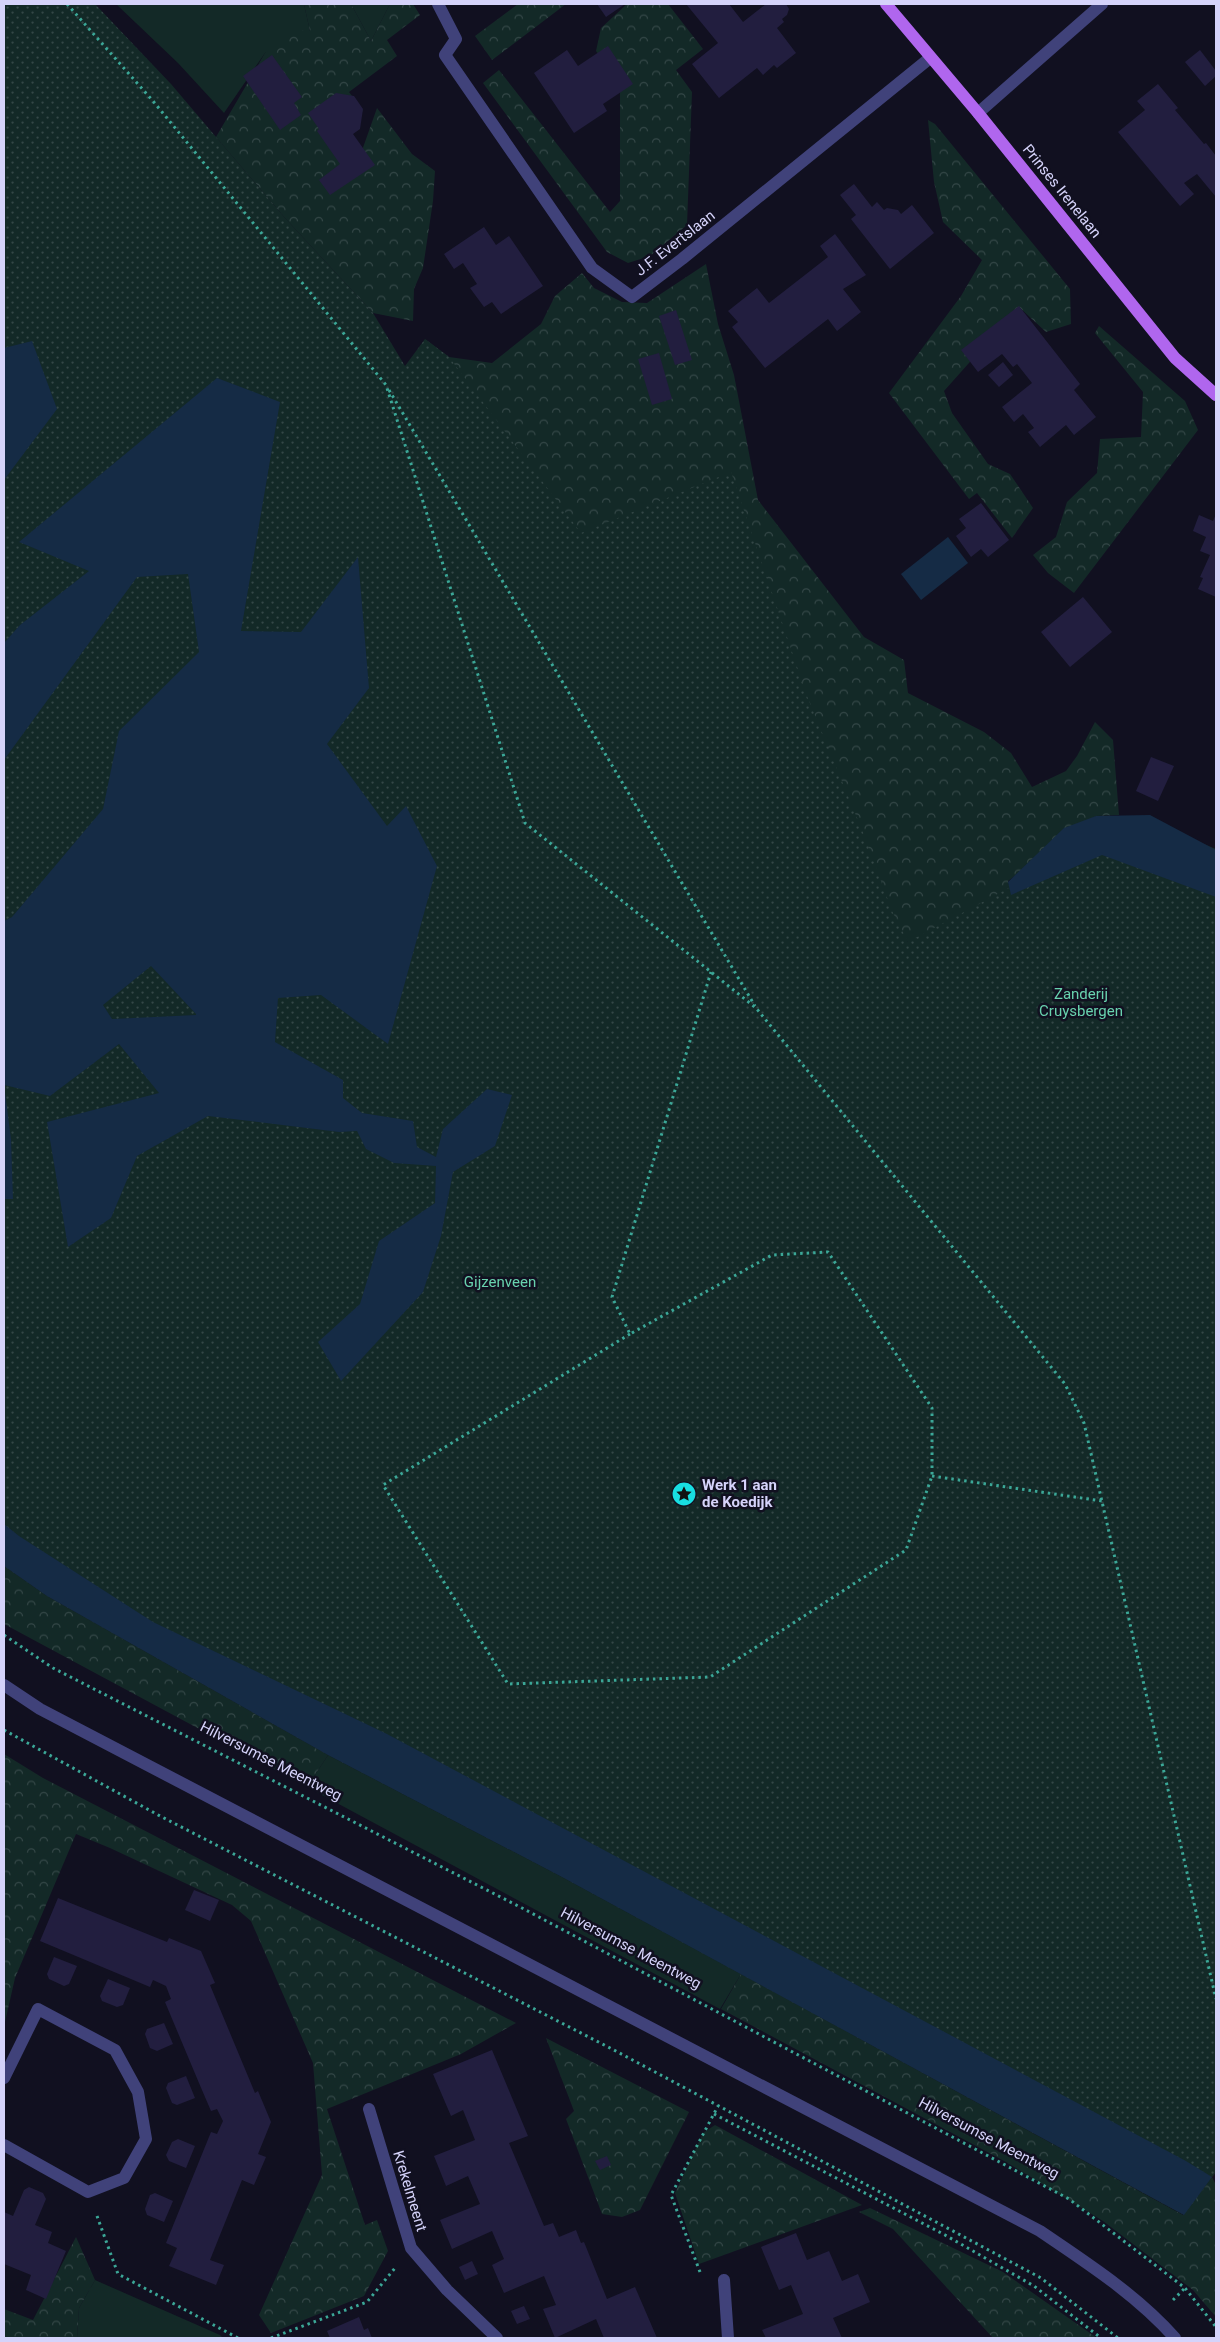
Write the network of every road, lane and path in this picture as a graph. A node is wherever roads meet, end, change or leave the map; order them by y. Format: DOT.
graph roads {
  1 [pos="67,4"];
  2 [pos="438,4"];
  3 [pos="886,4"];
  4 [pos="1102,4"];
  5 [pos="930,58"];
  6 [pos="978,113"];
  7 [pos="386,385"];
  8 [pos="1216,395"];
  9 [pos="711,972"];
  10 [pos="756,1008"];
  11 [pos="630,1334"];
  12 [pos="932,1476"];
  13 [pos="1102,1500"];
  14 [pos="4,1635"];
  15 [pos="4,1685"];
  16 [pos="4,1730"];
  17 [pos="1216,1999"];
  18 [pos="4,2078"];
  19 [pos="718,2106"];
  20 [pos="369,2108"];
  21 [pos="714,2114"];
  22 [pos="4,2145"];
  23 [pos="88,2192"];
  24 [pos="410,2248"];
  25 [pos="724,2280"];
  26 [pos="1216,2327"];
  27 [pos="238,2338"];
  28 [pos="271,2338"];
  29 [pos="497,2338"];
  30 [pos="728,2338"];
  31 [pos="1101,2338"];
  32 [pos="1118,2338"];
  33 [pos="1175,2338"];
  1 -- 7 [label="path"];
  2 -- 5 [label="street, J.F. Evertslaan"];
  3 -- 5 [label="main road, Prinses Irenelaan"];
  4 -- 6 [label="street"];
  5 -- 6 [label="main road, Prinses Irenelaan"];
  6 -- 8 [label="main road, Prinses Irenelaan"];
  7 -- 9 [label="path"];
  7 -- 10 [label="path"];
  9 -- 10 [label="path"];
  9 -- 11 [label="path"];
  10 -- 13 [label="path"];
  11 -- 12 [label="path"];
  11 -- 12 [label="path"];
  12 -- 13 [label="path"];
  13 -- 17 [label="path"];
  14 -- 26 [label="path, Hilversumse Meentweg"];
  15 -- 33 [label="street"];
  16 -- 19 [label="path"];
  18 -- 23 [label="street"];
  19 -- 21 [label="path"];
  19 -- 32 [label="path"];
  20 -- 24 [label="street, Krekelmeent"];
  21 -- 25 [label="path"];
  21 -- 31 [label="path"];
  22 -- 23 [label="street"];
  23 -- 27 [label="path"];
  24 -- 28 [label="path"];
  24 -- 29 [label="street, Krekelmeent"];
  25 -- 30 [label="street"];
}
